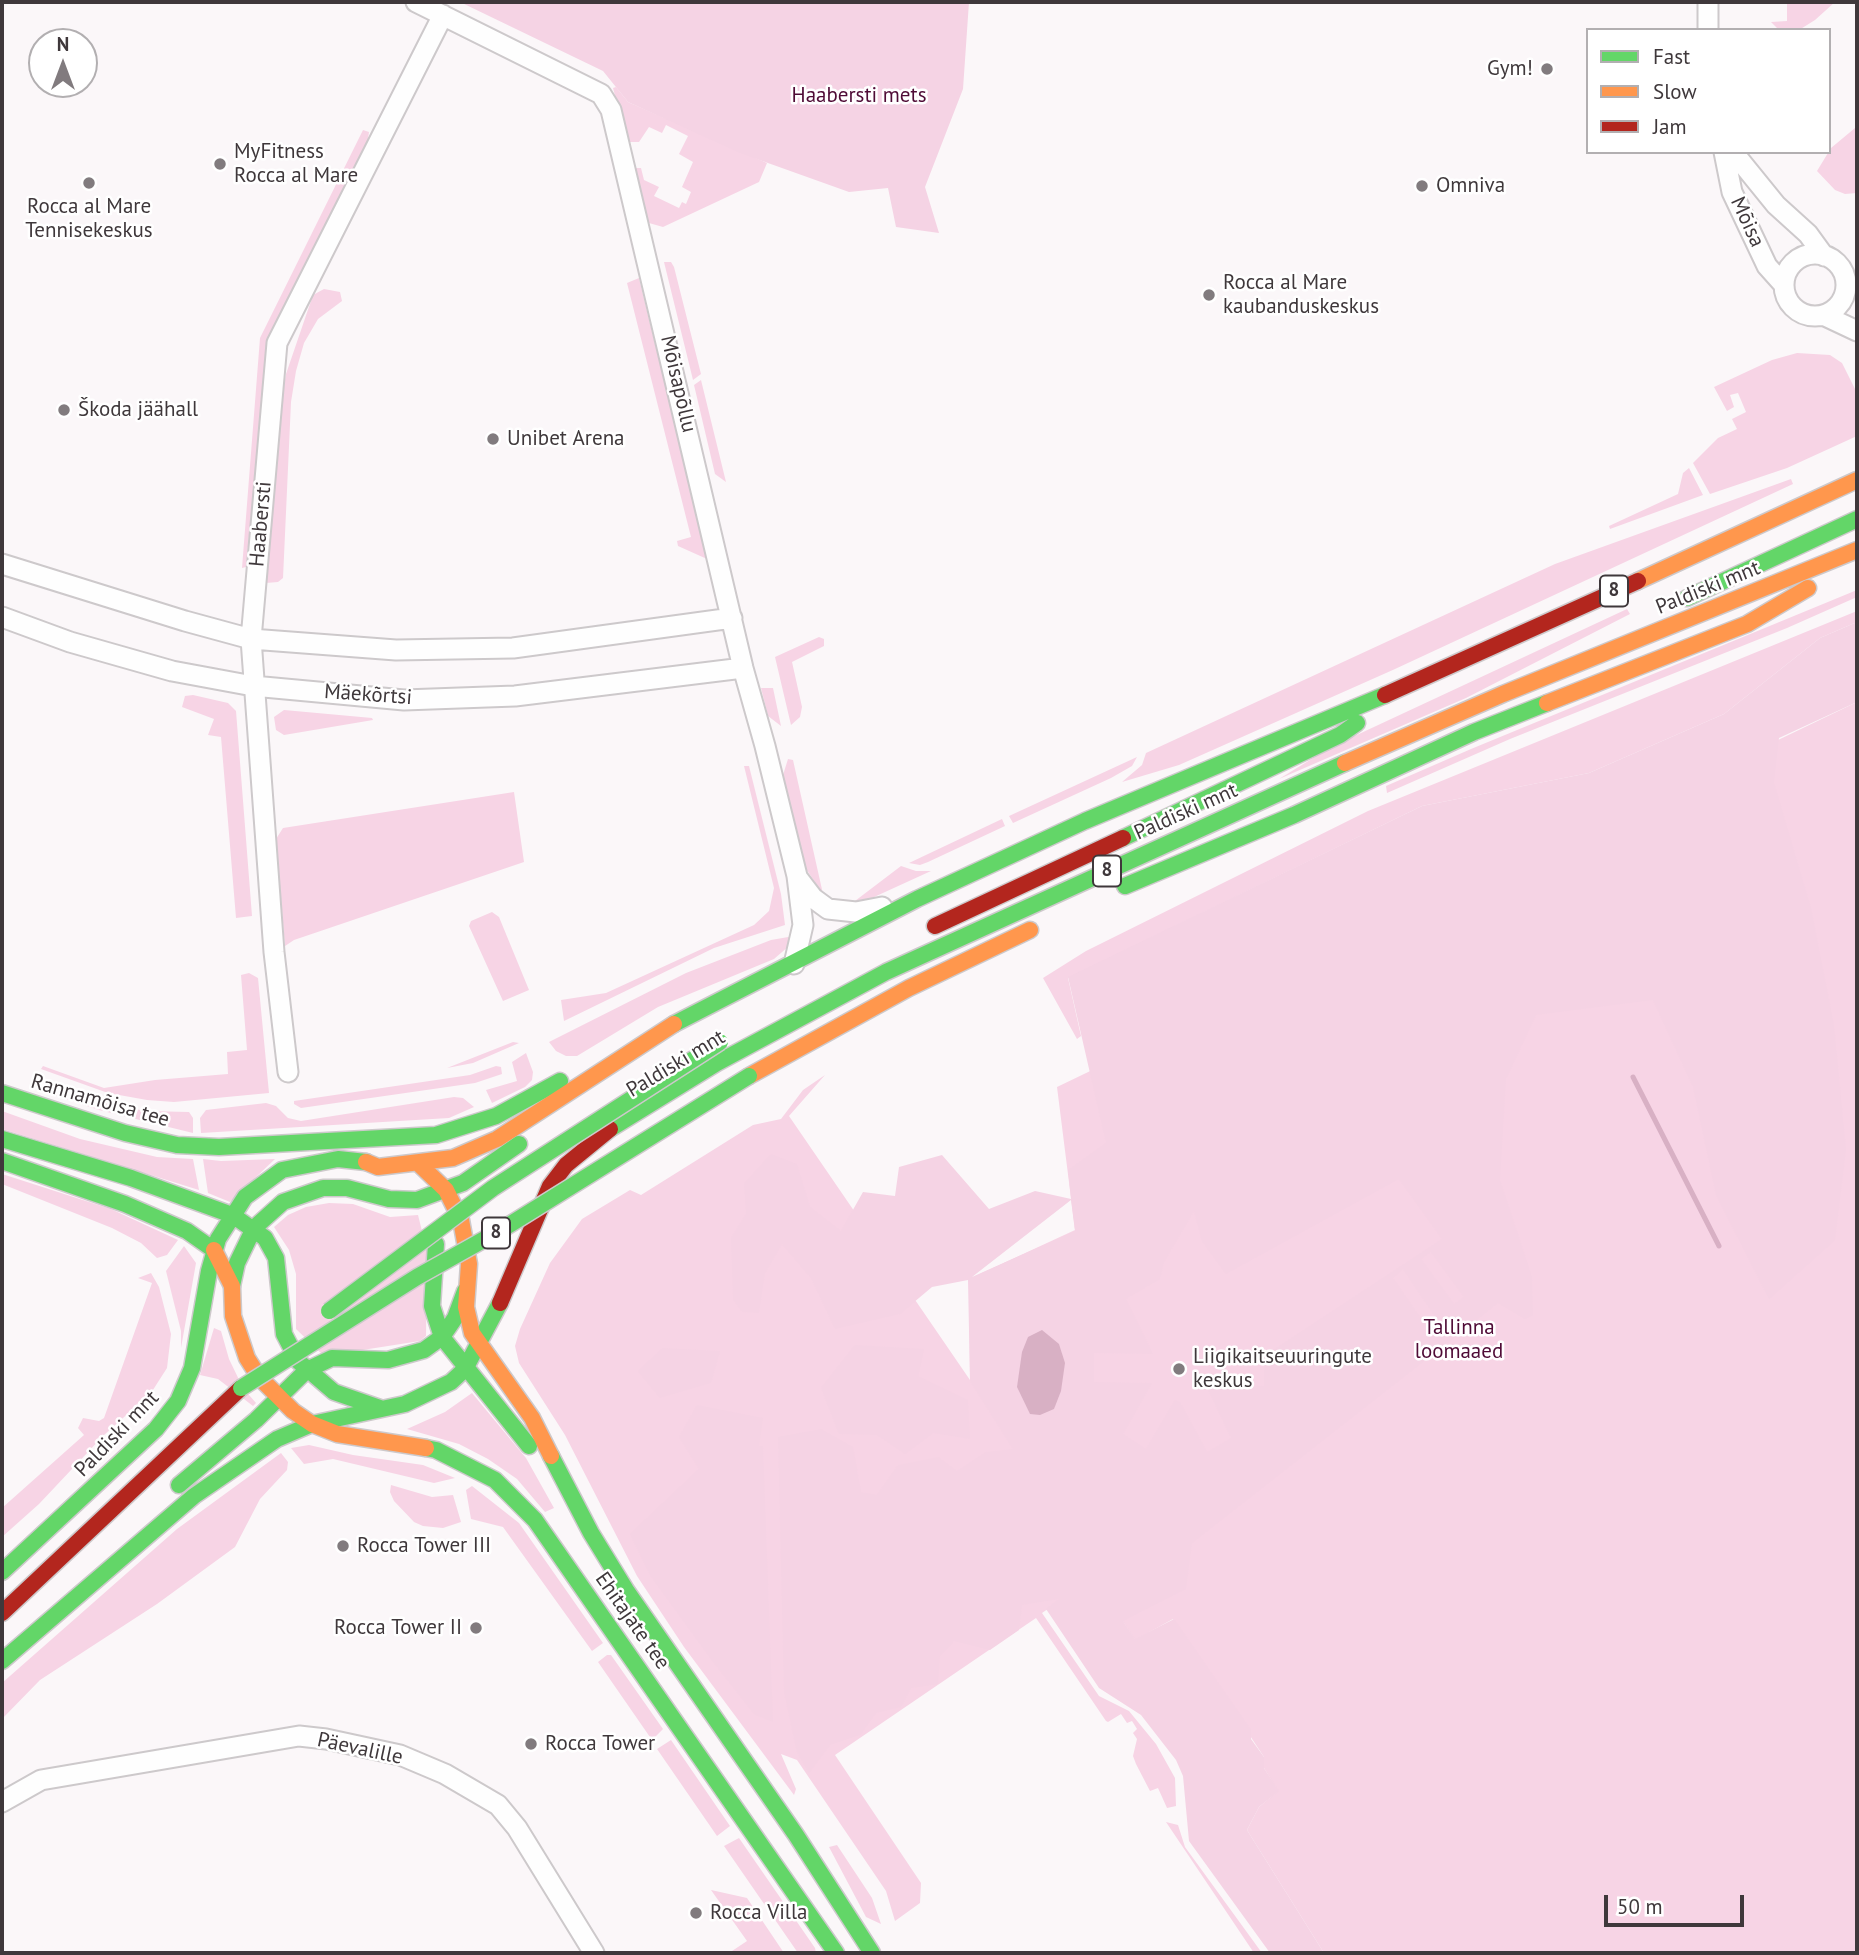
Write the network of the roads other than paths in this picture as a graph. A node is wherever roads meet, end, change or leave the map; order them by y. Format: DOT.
graph roads {
  1 [pos="416,2"];
  2 [pos="1708,2"];
  3 [pos="443,15"];
  4 [pos="1708,28"];
  5 [pos="1724,154"];
  6 [pos="1735,154"];
  7 [pos="1824,256"];
  8 [pos="1850,272"];
  9 [pos="1784,285"];
  10 [pos="1823,315"];
  11 [pos="1857,331"];
  12 [pos="1857,463"];
  13 [pos="1857,480"];
  14 [pos="1822,494"];
  15 [pos="1857,519"];
  16 [pos="1857,550"];
  17 [pos="2,564"];
  18 [pos="1857,564"];
  19 [pos="1677,603"];
  20 [pos="2,617"];
  21 [pos="732,618"];
  22 [pos="1642,620"];
  23 [pos="251,639"];
  24 [pos="743,668"];
  25 [pos="253,686"];
  26 [pos="1407,687"];
  27 [pos="1503,694"];
  28 [pos="797,876"];
  29 [pos="1106,895"];
  30 [pos="917,899"];
  31 [pos="1049,921"];
  32 [pos="916,935"];
  33 [pos="794,965"];
  34 [pos="728,996"];
  35 [pos="725,1039"];
  36 [pos="288,1072"];
  37 [pos="2,1093"];
  38 [pos="356,1138"];
  39 [pos="2,1139"];
  40 [pos="2,1161"];
  41 [pos="419,1164"];
  42 [pos="378,1167"];
  43 [pos="446,1190"];
  44 [pos="424,1210"];
  45 [pos="232,1215"];
  46 [pos="254,1228"];
  47 [pos="214,1250"];
  48 [pos="467,1283"];
  49 [pos="232,1286"];
  50 [pos="442,1337"];
  51 [pos="484,1348"];
  52 [pos="466,1369"];
  53 [pos="307,1370"];
  54 [pos="242,1388"];
  55 [pos="278,1398"];
  56 [pos="382,1408"];
  57 [pos="312,1424"];
  58 [pos="563,1479"];
  59 [pos="171,1492"];
  60 [pos="119,1538"];
  61 [pos="2,1572"];
  62 [pos="78,1593"];
  63 [pos="2,1613"];
  64 [pos="2,1661"];
  65 [pos="2,1802"];
  66 [pos="866,1952"];
  67 [pos="594,1953"];
  68 [pos="836,1953"];
  1 -- 3 [label="street, Mõisapõllu"];
  2 -- 4 [label="street"];
  3 -- 21 [label="street, Mõisapõllu"];
  3 -- 23 [label="street, Haabersti"];
  5 -- 9 [label="street, Mõisa"];
  6 -- 7 [label="street, Mõisa"];
  7 -- 8 [label="street"];
  7 -- 9 [label="street"];
  8 -- 10 [label="street"];
  9 -- 10 [label="street"];
  10 -- 11 [label="street"];
  12 -- 14 [label="street"];
  13 -- 14 [label="main road, Paldiski mnt / 8"];
  14 -- 26 [label="main road, Paldiski mnt / 8"];
  15 -- 19 [label="main road"];
  16 -- 27 [label="main road, Paldiski mnt / 8"];
  17 -- 23 [label="street"];
  18 -- 29 [label="main road, Paldiski mnt / 8"];
  20 -- 25 [label="street, Mäekõrtsi"];
  21 -- 23 [label="street"];
  21 -- 24 [label="street, Mõisapõllu"];
  22 -- 27 [label="main road"];
  23 -- 25 [label="street, Haabersti"];
  24 -- 25 [label="street, Mäekõrtsi"];
  24 -- 28 [label="street, Mõisapõllu"];
  25 -- 36 [label="street, Haabersti"];
  26 -- 30 [label="main road, Paldiski mnt / 8"];
  26 -- 32 [label="main road, Paldiski mnt / 8"];
  27 -- 51 [label="main road, Paldiski mnt / 8"];
  28 -- 30 [label="street, Mõisapõllu"];
  28 -- 33 [label="street, Mõisapõllu"];
  30 -- 33 [label="main road, Paldiski mnt / 8"];
  31 -- 54 [label="main road, Paldiski mnt / 8, bridge"];
  33 -- 34 [label="main road, Paldiski mnt / 8"];
  34 -- 38 [label="main road, Rannamõisa tee"];
  34 -- 41 [label="main road, Paldiski mnt / 8"];
  34 -- 43 [label="main road"];
  35 -- 54 [label="main road, Paldiski mnt / 8, bridge"];
  37 -- 38 [label="main road, Rannamõisa tee"];
  38 -- 41 [label="main road"];
  39 -- 45 [label="main road"];
  40 -- 47 [label="main road"];
  41 -- 42 [label="main road, Paldiski mnt"];
  41 -- 43 [label="main road"];
  42 -- 44 [label="main road"];
  42 -- 45 [label="main road, Paldiski mnt"];
  43 -- 44 [label="main road"];
  43 -- 48 [label="main road, Ehitajate tee"];
  44 -- 46 [label="main road"];
  44 -- 50 [label="main road"];
  45 -- 46 [label="main road"];
  45 -- 47 [label="main road, Paldiski mnt"];
  46 -- 49 [label="main road"];
  46 -- 53 [label="main road"];
  47 -- 49 [label="main road"];
  47 -- 61 [label="main road, Paldiski mnt"];
  48 -- 50 [label="main road"];
  48 -- 51 [label="main road, Ehitajate tee"];
  49 -- 55 [label="main road, Ehitajate tee"];
  50 -- 52 [label="main road"];
  50 -- 53 [label="main road"];
  51 -- 52 [label="main road, Paldiski mnt"];
  51 -- 58 [label="main road, Ehitajate tee"];
  52 -- 56 [label="main road"];
  52 -- 58 [label="main road"];
  53 -- 55 [label="main road"];
  53 -- 56 [label="main road"];
  54 -- 63 [label="main road, Paldiski mnt / 8"];
  55 -- 57 [label="main road, Ehitajate tee"];
  55 -- 59 [label="main road"];
  56 -- 57 [label="main road"];
  57 -- 62 [label="main road"];
  57 -- 68 [label="main road, Ehitajate tee"];
  58 -- 66 [label="main road, Ehitajate tee"];
  60 -- 62 [label="main road"];
  62 -- 64 [label="main road"];
  65 -- 67 [label="street, Päevalille"];
}
